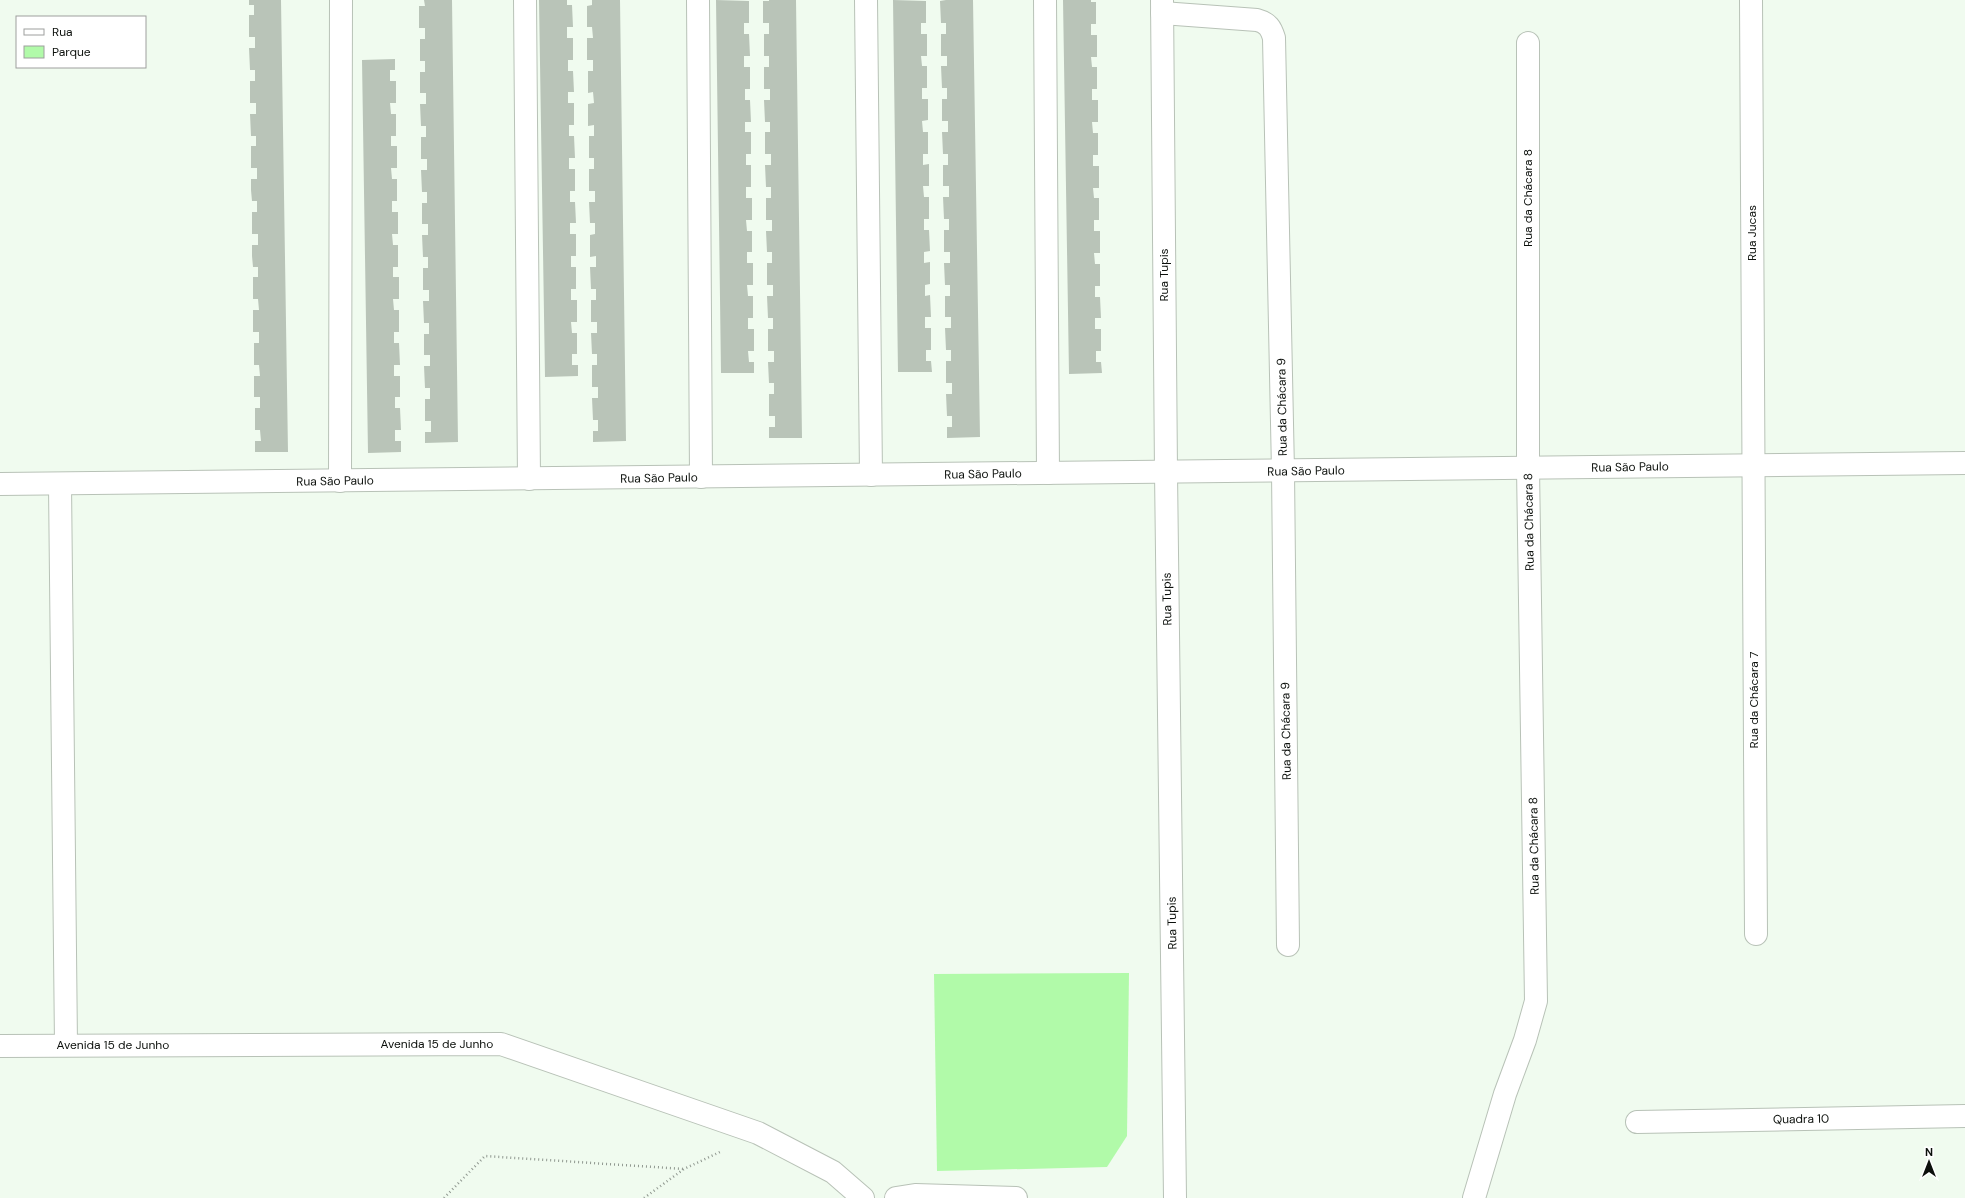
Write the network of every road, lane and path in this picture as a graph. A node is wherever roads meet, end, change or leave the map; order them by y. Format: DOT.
graph roads {
  1 [pos="341,0"];
  2 [pos="525,0"];
  3 [pos="698,0"];
  4 [pos="866,0"];
  5 [pos="1045,0"];
  6 [pos="1751,0"];
  7 [pos="1162,7"];
  8 [pos="1528,43"];
  9 [pos="1965,463"];
  10 [pos="1753,466"];
  11 [pos="1528,468"];
  12 [pos="1283,471"];
  13 [pos="1166,472"];
  14 [pos="1048,473"];
  15 [pos="871,475"];
  16 [pos="702,477"];
  17 [pos="529,479"];
  18 [pos="340,481"];
  19 [pos="0,484"];
  20 [pos="60,484"];
  21 [pos="1756,934"];
  22 [pos="1288,945"];
  23 [pos="66,1045"];
  24 [pos="0,1046"];
  25 [pos="1965,1116"];
  26 [pos="1637,1122"];
  27 [pos="758,1133"];
  28 [pos="684,1169"];
  29 [pos="444,1198"];
  30 [pos="644,1198"];
  31 [pos="863,1198"];
  32 [pos="896,1198"];
  33 [pos="1016,1198"];
  34 [pos="1175,1198"];
  35 [pos="1474,1198"];
  1 -- 18 [label="street"];
  2 -- 17 [label="street"];
  3 -- 16 [label="street"];
  4 -- 15 [label="street"];
  5 -- 14 [label="street"];
  6 -- 10 [label="street, Rua Jucas"];
  7 -- 12 [label="street, Rua da Chácara 9"];
  7 -- 13 [label="street, Rua Tupis"];
  8 -- 11 [label="street, Rua da Chácara 8"];
  9 -- 10 [label="street, Rua São Paulo"];
  10 -- 11 [label="street, Rua São Paulo"];
  10 -- 21 [label="street, Rua da Chácara 7"];
  11 -- 12 [label="street, Rua São Paulo"];
  11 -- 35 [label="street, Rua da Chácara 8"];
  12 -- 13 [label="street, Rua São Paulo"];
  12 -- 22 [label="street, Rua da Chácara 9"];
  13 -- 14 [label="street, Rua São Paulo"];
  13 -- 34 [label="street, Rua Tupis"];
  14 -- 15 [label="street, Rua São Paulo"];
  15 -- 16 [label="street, Rua São Paulo"];
  16 -- 17 [label="street, Rua São Paulo"];
  17 -- 18 [label="street, Rua São Paulo"];
  18 -- 20 [label="street, Rua São Paulo"];
  19 -- 20 [label="street, Rua São Paulo"];
  20 -- 23 [label="street"];
  23 -- 24 [label="street, Avenida 15 de Junho"];
  23 -- 27 [label="street, Avenida 15 de Junho"];
  25 -- 26 [label="street, Quadra 10"];
  27 -- 28 [label="path"];
  27 -- 31 [label="street, Avenida 15 de Junho"];
  28 -- 29 [label="path"];
  28 -- 30 [label="path"];
  32 -- 33 [label="street"];
}
